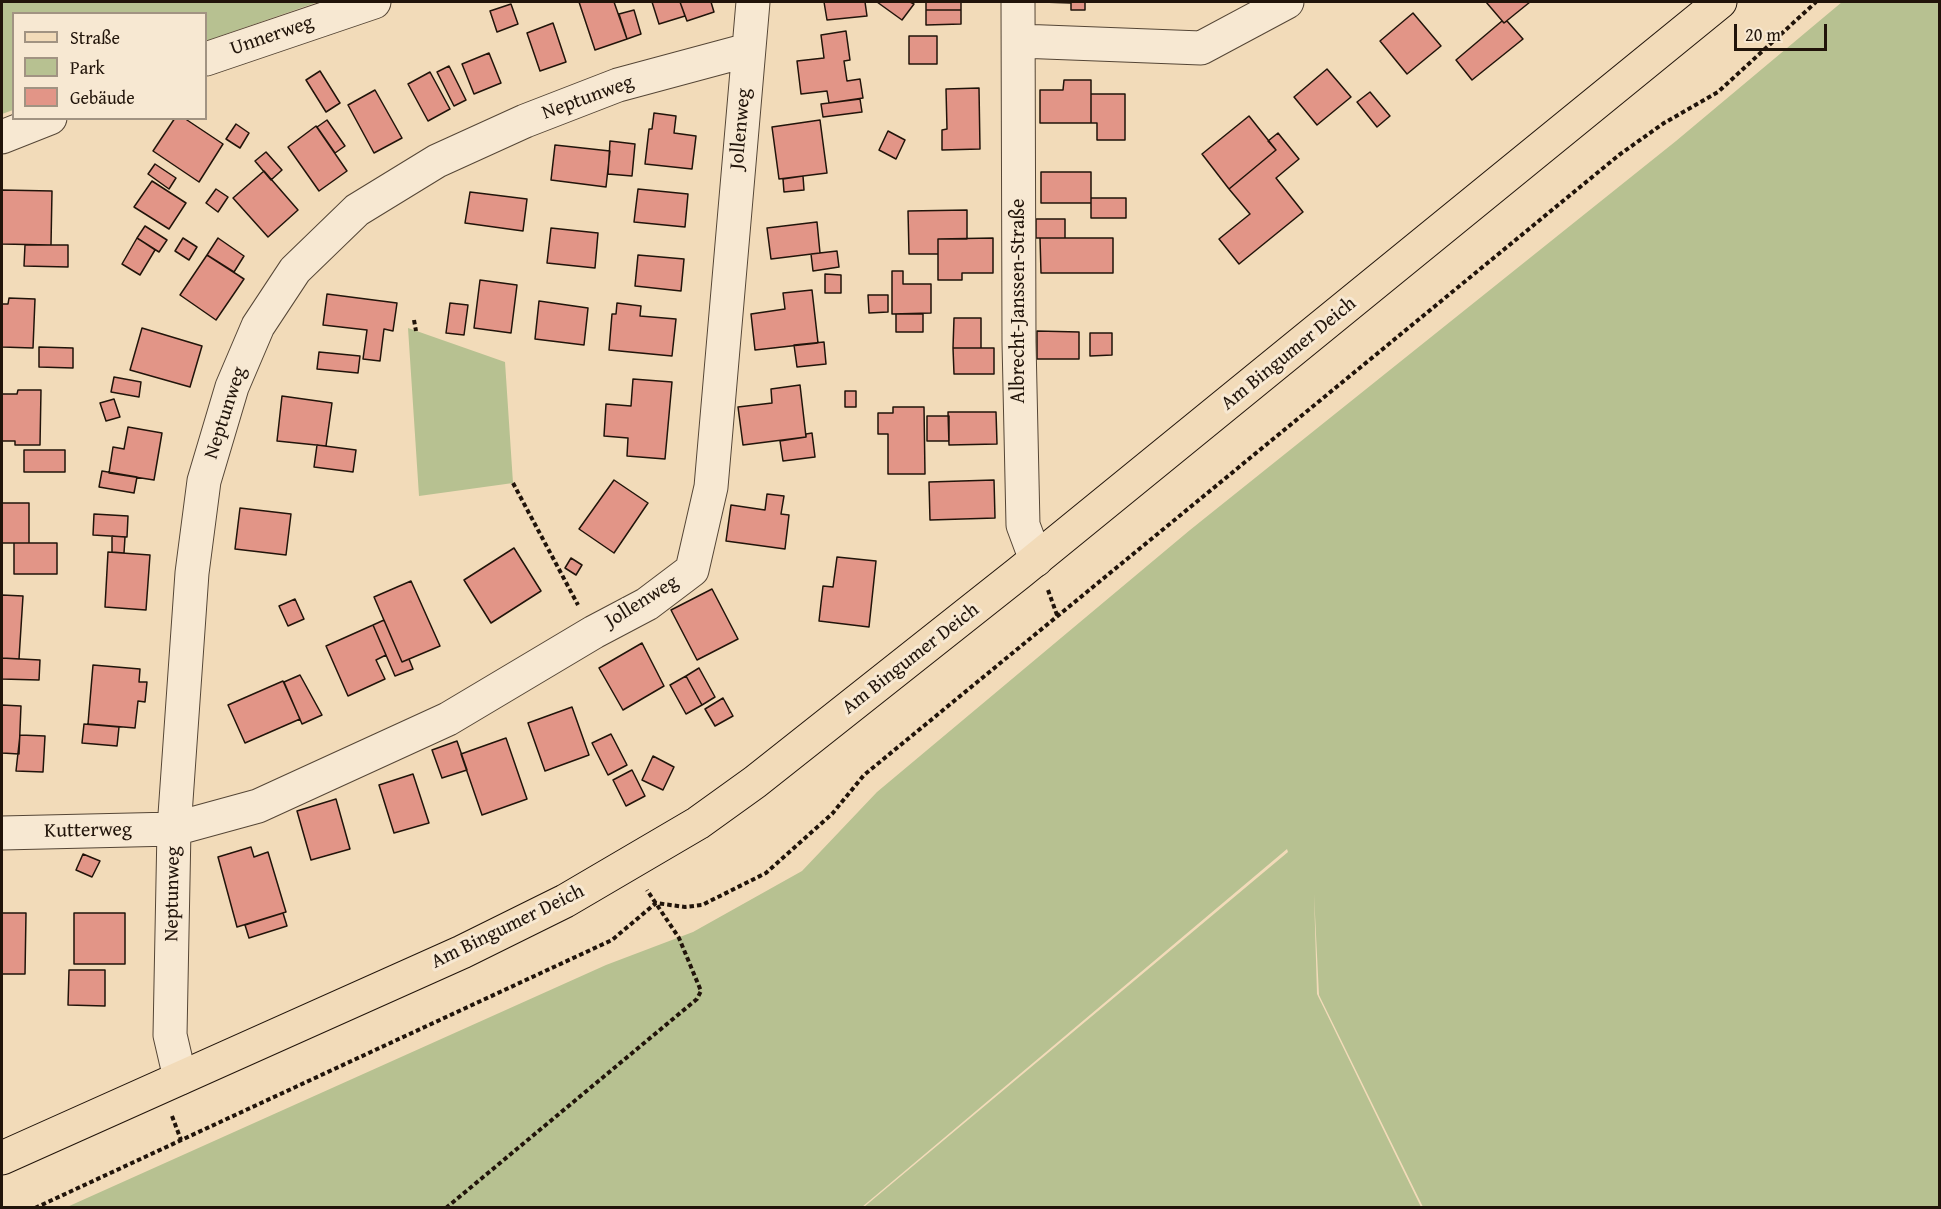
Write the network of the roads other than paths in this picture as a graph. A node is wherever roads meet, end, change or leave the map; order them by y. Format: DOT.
graph roads {
  1 [pos="374,2"];
  2 [pos="753,2"];
  3 [pos="1018,2"];
  4 [pos="1287,2"];
  5 [pos="1720,2"];
  6 [pos="1018,41"];
  7 [pos="748,50"];
  8 [pos="207,59"];
  9 [pos="45,120"];
  10 [pos="2,137"];
  11 [pos="1036,560"];
  12 [pos="174,829"];
  13 [pos="2,833"];
  14 [pos="180,1078"];
  15 [pos="2,1158"];
  1 -- 8 [label="street, Unnerweg"];
  2 -- 7 [label="street, Jollenweg"];
  3 -- 6 [label="street, Albrecht-Janssen-Straße"];
  4 -- 6 [label="street"];
  5 -- 11 [label="main road, Am Bingumer Deich"];
  6 -- 11 [label="street, Albrecht-Janssen-Straße"];
  7 -- 12 [label="street, Neptunweg"];
  7 -- 12 [label="street, Jollenweg"];
  9 -- 10 [label="street"];
  11 -- 14 [label="main road, Am Bingumer Deich"];
  12 -- 13 [label="street, Kutterweg"];
  12 -- 14 [label="street, Neptunweg"];
  14 -- 15 [label="main road, Am Bingumer Deich"];
}
